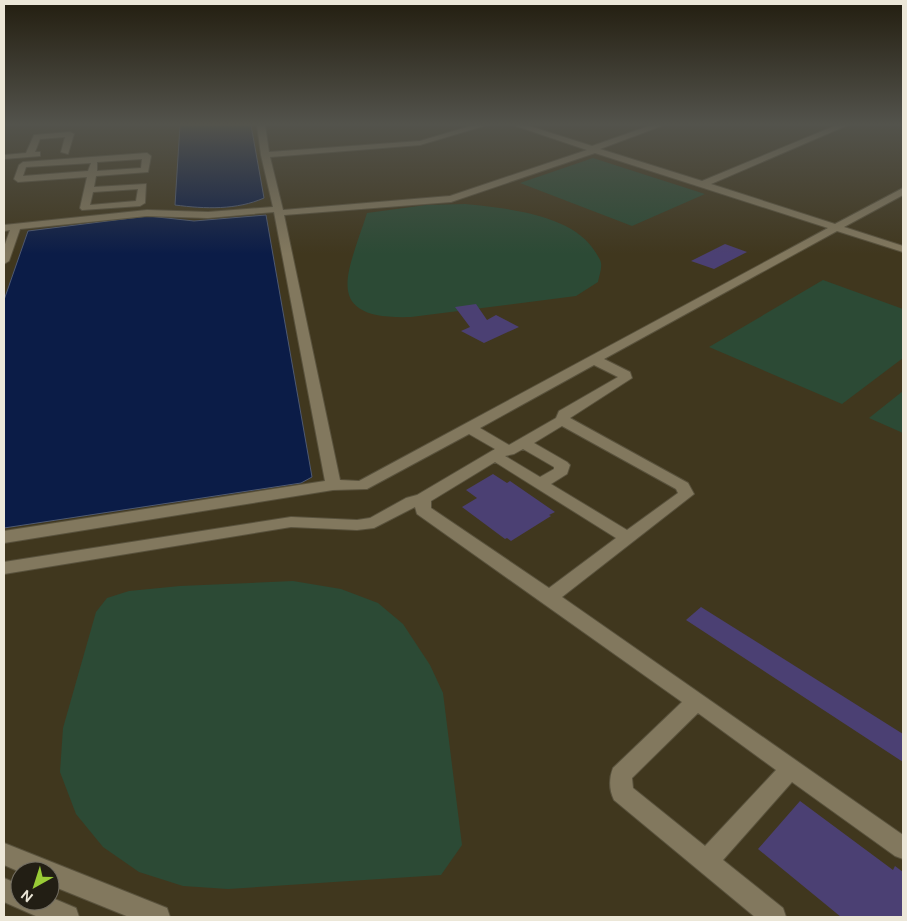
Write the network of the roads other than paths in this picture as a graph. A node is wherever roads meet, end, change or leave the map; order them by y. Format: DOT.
graph roads {
  1 [pos="22,168"];
  2 [pos="93,168"];
  3 [pos="145,168"];
  4 [pos="268,168"];
  5 [pos="541,168"];
  6 [pos="648,168"];
  7 [pos="742,168"];
  8 [pos="92,174"];
  9 [pos="701,185"];
  10 [pos="89,190"];
  11 [pos="903,191"];
  12 [pos="278,211"];
  13 [pos="16,227"];
  14 [pos="4,228"];
  15 [pos="836,228"];
  16 [pos="903,250"];
  17 [pos="4,261"];
  18 [pos="595,360"];
  19 [pos="562,420"];
  20 [pos="470,428"];
  21 [pos="524,443"];
  22 [pos="501,453"];
  23 [pos="540,484"];
  24 [pos="333,485"];
  25 [pos="423,499"];
  26 [pos="4,536"];
  27 [pos="628,538"];
  28 [pos="4,568"];
  29 [pos="549,597"];
  30 [pos="696,701"];
  31 [pos="791,768"];
  32 [pos="903,848"];
  33 [pos="4,854"];
  34 [pos="21,861"];
  35 [pos="706,862"];
  36 [pos="60,877"];
  37 [pos="53,911"];
  38 [pos="67,917"];
  39 [pos="158,917"];
  40 [pos="774,917"];
  1 -- 8 [label="street"];
  2 -- 8 [label="street"];
  3 -- 8 [label="street"];
  4 -- 12 [label="street"];
  5 -- 12 [label="street"];
  6 -- 9 [label="street"];
  7 -- 9 [label="street"];
  8 -- 10 [label="street"];
  9 -- 15 [label="street"];
  10 -- 10 [label="street"];
  11 -- 15 [label="street"];
  12 -- 13 [label="street"];
  12 -- 24 [label="street"];
  13 -- 14 [label="street"];
  13 -- 17 [label="street"];
  15 -- 16 [label="street"];
  15 -- 18 [label="street"];
  18 -- 19 [label="street"];
  18 -- 20 [label="street"];
  19 -- 21 [label="street"];
  19 -- 27 [label="street"];
  20 -- 22 [label="street"];
  20 -- 24 [label="street"];
  21 -- 22 [label="street"];
  21 -- 23 [label="street"];
  22 -- 23 [label="street"];
  22 -- 25 [label="street"];
  23 -- 27 [label="street"];
  24 -- 26 [label="street"];
  25 -- 28 [label="street"];
  25 -- 29 [label="street"];
  27 -- 29 [label="street"];
  29 -- 30 [label="street"];
  30 -- 31 [label="street"];
  30 -- 35 [label="street"];
  31 -- 32 [label="street"];
  31 -- 35 [label="street"];
  33 -- 34 [label="street"];
  35 -- 40 [label="street"];
  36 -- 39 [label="street"];
  37 -- 38 [label="street"];
}
